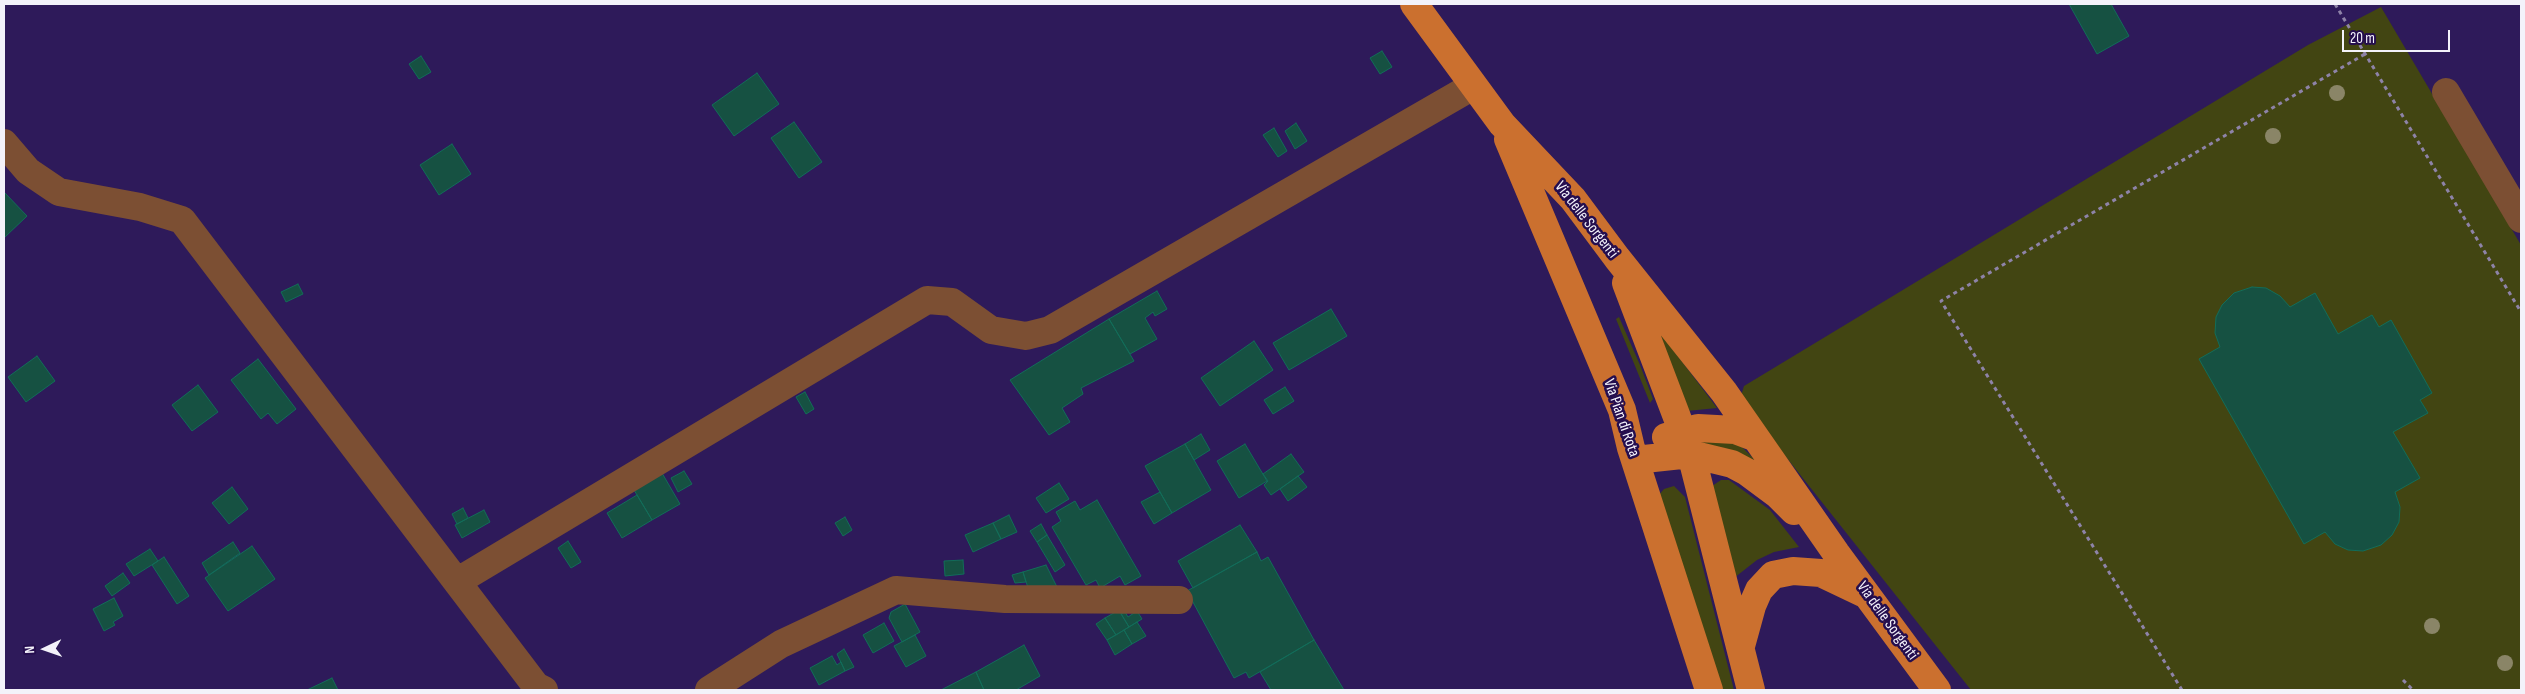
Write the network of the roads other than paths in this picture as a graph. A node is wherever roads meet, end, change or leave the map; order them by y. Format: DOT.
graph roads {
  1 [pos="1414,4"];
  2 [pos="1473,86"];
  3 [pos="2446,92"];
  4 [pos="1502,124"];
  5 [pos="4,143"];
  6 [pos="2521,219"];
  7 [pos="1617,258"];
  8 [pos="1756,438"];
  9 [pos="1687,442"];
  10 [pos="1635,460"];
  11 [pos="1836,553"];
  12 [pos="458,581"];
  13 [pos="1870,596"];
  14 [pos="1179,600"];
  15 [pos="1741,647"];
  16 [pos="544,690"];
  17 [pos="709,690"];
  18 [pos="1709,690"];
  19 [pos="1751,690"];
  20 [pos="1937,690"];
  1 -- 2 [label="main road, Via delle Sorgenti"];
  2 -- 4 [label="main road, Via delle Sorgenti"];
  2 -- 12 [label="lane"];
  3 -- 6 [label="lane"];
  4 -- 7 [label="main road, Via delle Sorgenti"];
  4 -- 10 [label="main road, Via Pian di Rota"];
  5 -- 12 [label="lane"];
  7 -- 8 [label="main road, Via delle Sorgenti"];
  7 -- 9 [label="main road"];
  8 -- 9 [label="main road"];
  8 -- 11 [label="main road, Via delle Sorgenti"];
  9 -- 10 [label="main road"];
  9 -- 11 [label="main road, Via delle Sorgenti"];
  9 -- 15 [label="main road"];
  10 -- 18 [label="main road, Via Pian di Rota"];
  11 -- 13 [label="main road, Via delle Sorgenti"];
  12 -- 16 [label="lane"];
  13 -- 15 [label="main road"];
  13 -- 20 [label="main road, Via delle Sorgenti"];
  14 -- 17 [label="lane"];
  15 -- 19 [label="main road"];
}
